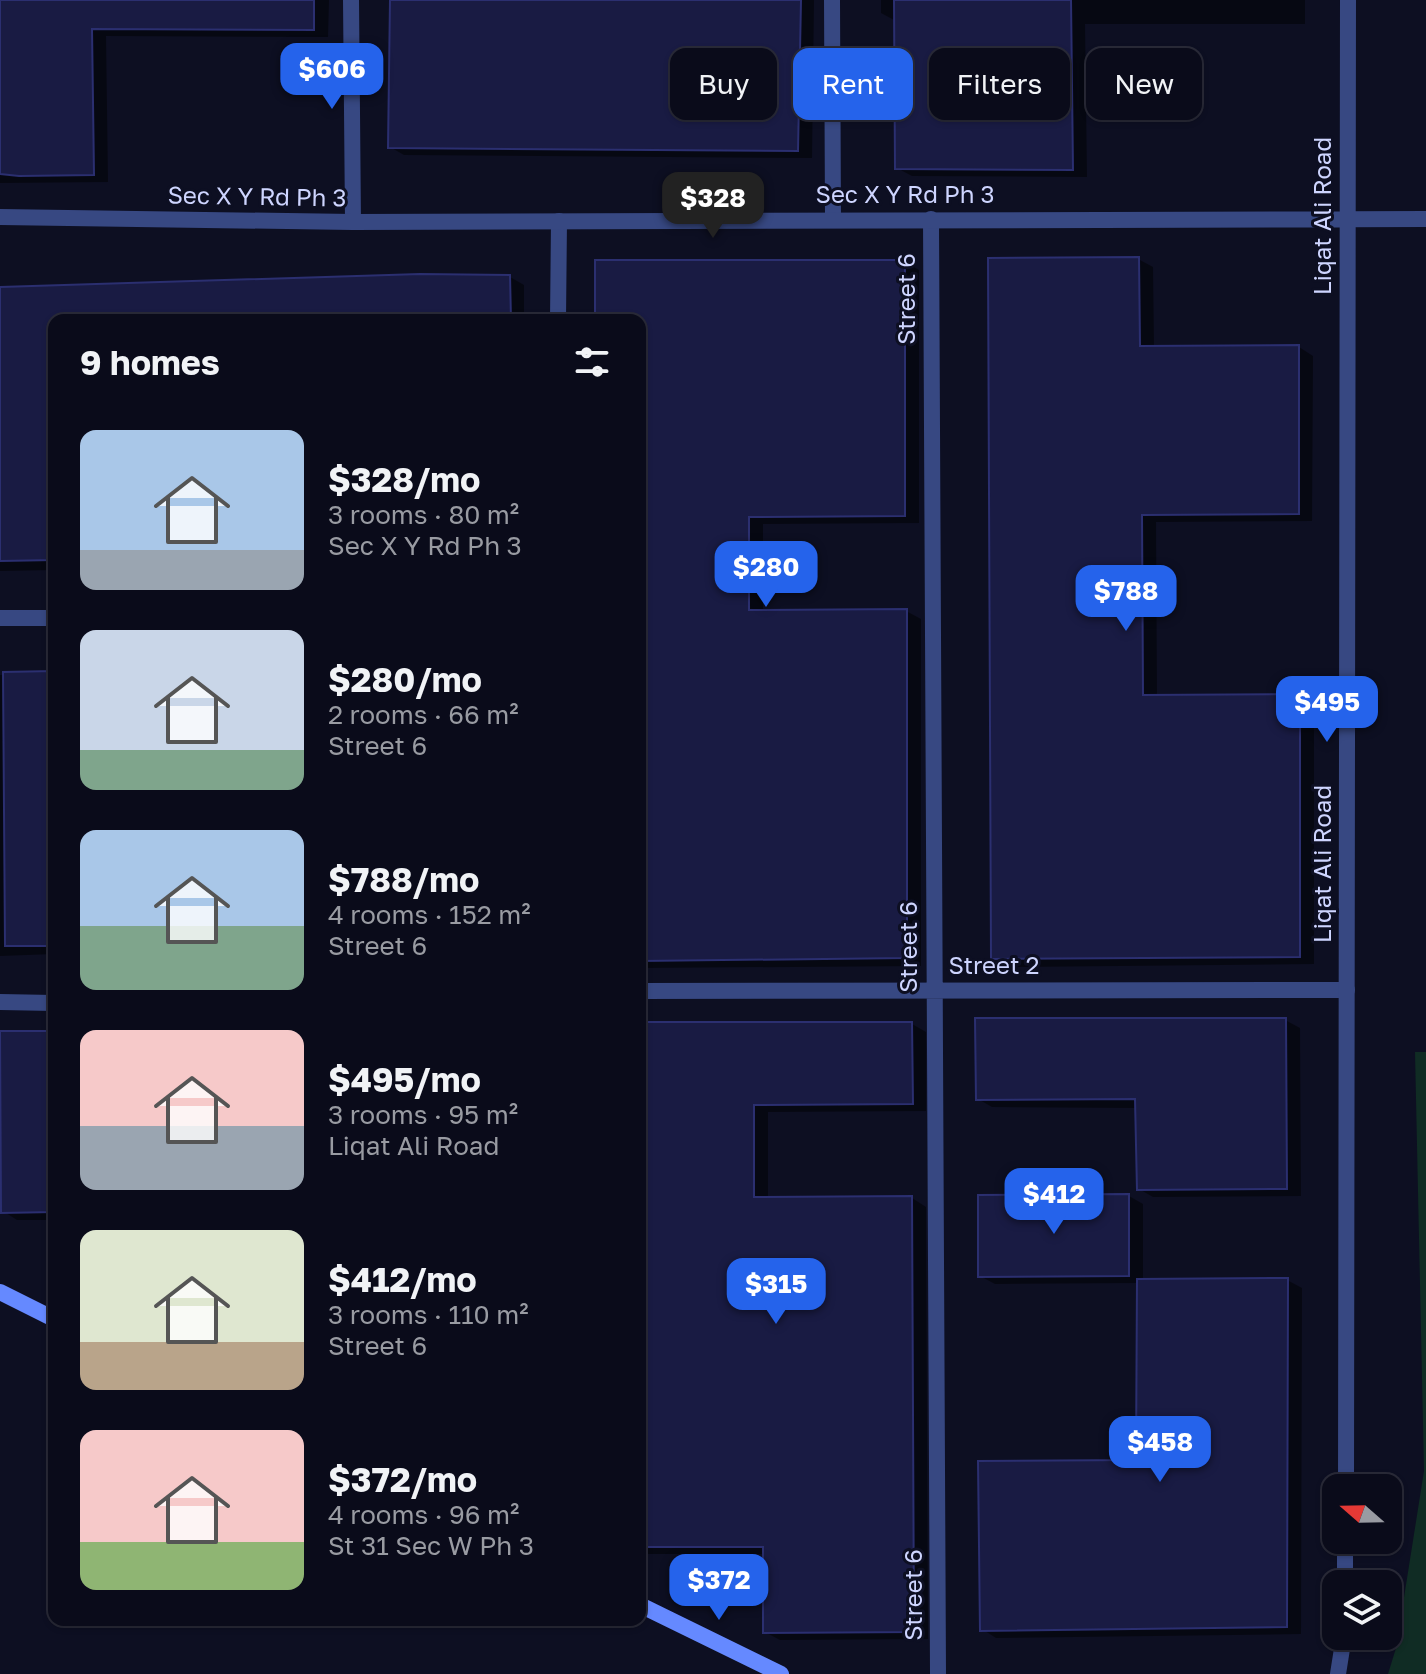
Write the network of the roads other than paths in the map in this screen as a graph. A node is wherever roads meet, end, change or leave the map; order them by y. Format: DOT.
graph roads {
  1 [pos="351,0"];
  2 [pos="832,0"];
  3 [pos="1348,0"];
  4 [pos="0,217"];
  5 [pos="833,219"];
  6 [pos="931,219"];
  7 [pos="1347,219"];
  8 [pos="1426,219"];
  9 [pos="559,221"];
  10 [pos="353,222"];
  11 [pos="558,314"];
  12 [pos="0,618"];
  13 [pos="48,618"];
  14 [pos="933,990"];
  15 [pos="1347,990"];
  16 [pos="646,991"];
  17 [pos="0,1002"];
  18 [pos="48,1003"];
  19 [pos="0,1292"];
  20 [pos="48,1316"];
  21 [pos="1346,1474"];
  22 [pos="646,1608"];
  23 [pos="1342,1650"];
  24 [pos="781,1674"];
  25 [pos="938,1674"];
  26 [pos="1338,1674"];
  1 -- 10 [label="street"];
  2 -- 5 [label="street"];
  3 -- 7 [label="street, Liqat Ali Road"];
  4 -- 10 [label="street, Sec X Y Rd Ph 3"];
  5 -- 6 [label="street, Sec X Y Rd Ph 3"];
  5 -- 9 [label="street, Sec X Y Rd Ph 3"];
  6 -- 7 [label="street, Sec X Y Rd Ph 3"];
  6 -- 14 [label="street, Street 6"];
  7 -- 8 [label="street, Sec X Y Rd Ph 3"];
  7 -- 15 [label="street, Liqat Ali Road"];
  9 -- 10 [label="street, Sec X Y Rd Ph 3"];
  9 -- 11 [label="street"];
  12 -- 13 [label="street"];
  14 -- 15 [label="street, Street 2"];
  14 -- 16 [label="street, Street 2"];
  14 -- 25 [label="street, Street 6"];
  15 -- 21 [label="street, Liqat Ali Road"];
  17 -- 18 [label="street"];
  19 -- 20 [label="main road"];
  22 -- 24 [label="main road"];
  23 -- 26 [label="street"];
}
